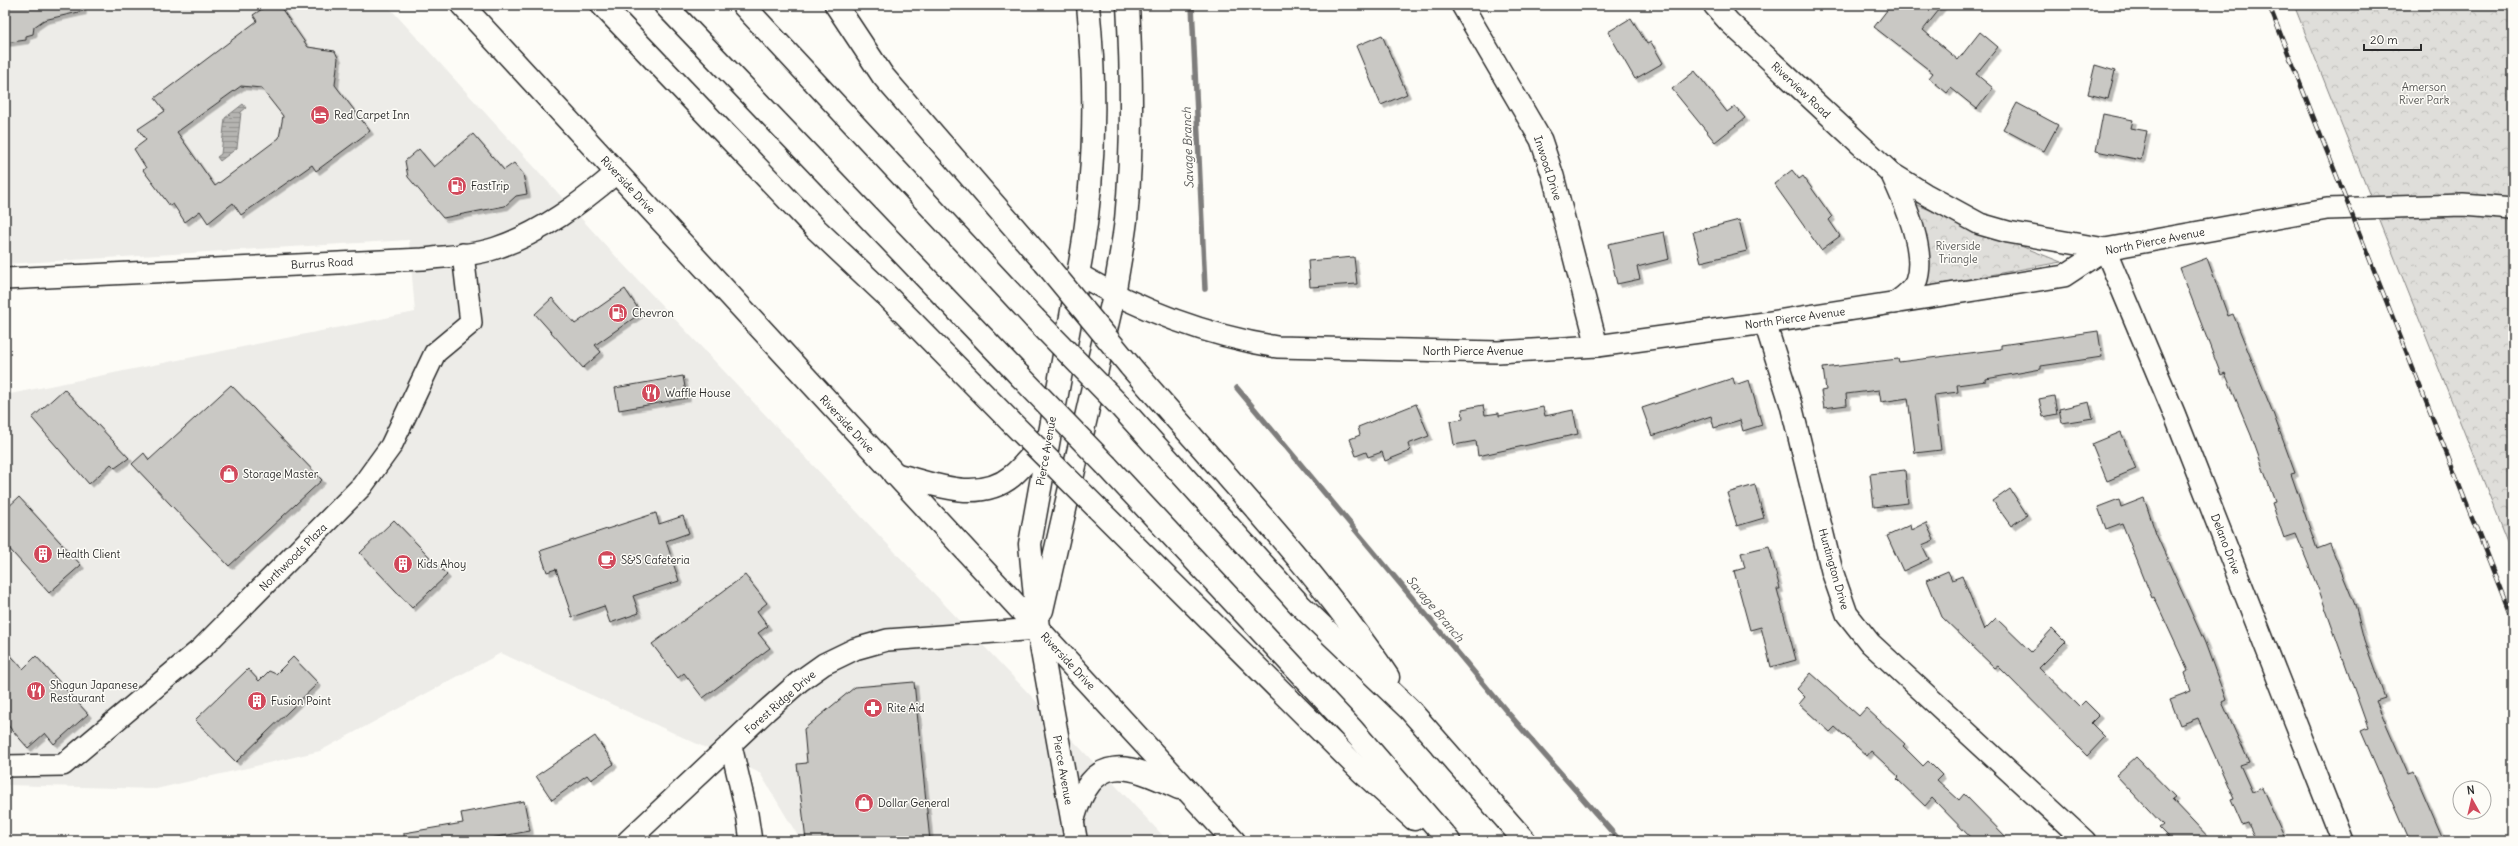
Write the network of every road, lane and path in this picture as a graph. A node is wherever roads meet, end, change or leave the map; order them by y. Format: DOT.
graph roads {
  1 [pos="462,5"];
  2 [pos="602,5"];
  3 [pos="666,5"];
  4 [pos="743,5"];
  5 [pos="836,5"];
  6 [pos="1088,5"];
  7 [pos="1128,5"];
  8 [pos="1462,5"];
  9 [pos="1714,5"];
  10 [pos="616,172"];
  11 [pos="1891,173"];
  12 [pos="2513,209"];
  13 [pos="2105,249"];
  14 [pos="463,254"];
  15 [pos="1078,274"];
  16 [pos="5,279"];
  17 [pos="1114,295"];
  18 [pos="1895,303"];
  19 [pos="1765,323"];
  20 [pos="1597,346"];
  21 [pos="1048,437"];
  22 [pos="894,474"];
  23 [pos="1038,629"];
  24 [pos="1410,710"];
  25 [pos="731,746"];
  26 [pos="5,766"];
  27 [pos="1188,792"];
  28 [pos="1074,832"];
  29 [pos="628,841"];
  30 [pos="751,841"];
  31 [pos="1234,841"];
  32 [pos="1438,841"];
  33 [pos="1448,841"];
  34 [pos="1525,841"];
  35 [pos="2085,841"];
  36 [pos="2342,841"];
  1 -- 10 [label="main road, Riverside Drive"];
  2 -- 32 [label="main road, bridge"];
  3 -- 33 [label="main road, bridge"];
  4 -- 24 [label="main road, bridge"];
  5 -- 24 [label="main road, bridge"];
  6 -- 15 [label="main road, Pierce Avenue"];
  7 -- 17 [label="main road, Pierce Avenue"];
  8 -- 20 [label="street, Inwood Drive"];
  9 -- 11 [label="street, Riverview Road"];
  10 -- 14 [label="street, Burrus Road"];
  10 -- 22 [label="main road, Riverside Drive"];
  11 -- 13 [label="street, Riverview Road"];
  11 -- 18 [label="street, Riverview Road"];
  12 -- 13 [label="street, North Pierce Avenue"];
  13 -- 18 [label="street, North Pierce Avenue"];
  13 -- 36 [label="street, Delano Drive"];
  14 -- 16 [label="street, Burrus Road"];
  14 -- 26 [label="street, Northwoods Plaza"];
  15 -- 17 [label="street, North Pierce Avenue"];
  15 -- 21 [label="main road, Pierce Avenue"];
  17 -- 20 [label="street, North Pierce Avenue"];
  17 -- 23 [label="main road, Pierce Avenue"];
  18 -- 19 [label="street, North Pierce Avenue"];
  19 -- 20 [label="street, North Pierce Avenue"];
  19 -- 35 [label="street, Huntington Drive"];
  21 -- 22 [label="main road"];
  21 -- 23 [label="main road, Pierce Avenue"];
  22 -- 23 [label="main road, Riverside Drive"];
  23 -- 25 [label="street, Forest Ridge Drive"];
  23 -- 27 [label="main road, Riverside Drive"];
  23 -- 28 [label="main road, Pierce Avenue"];
  24 -- 34 [label="main road"];
  25 -- 29 [label="street, Forest Ridge Drive"];
  25 -- 30 [label="street"];
  27 -- 28 [label="main road"];
  27 -- 31 [label="main road, Riverside Drive"];
}
